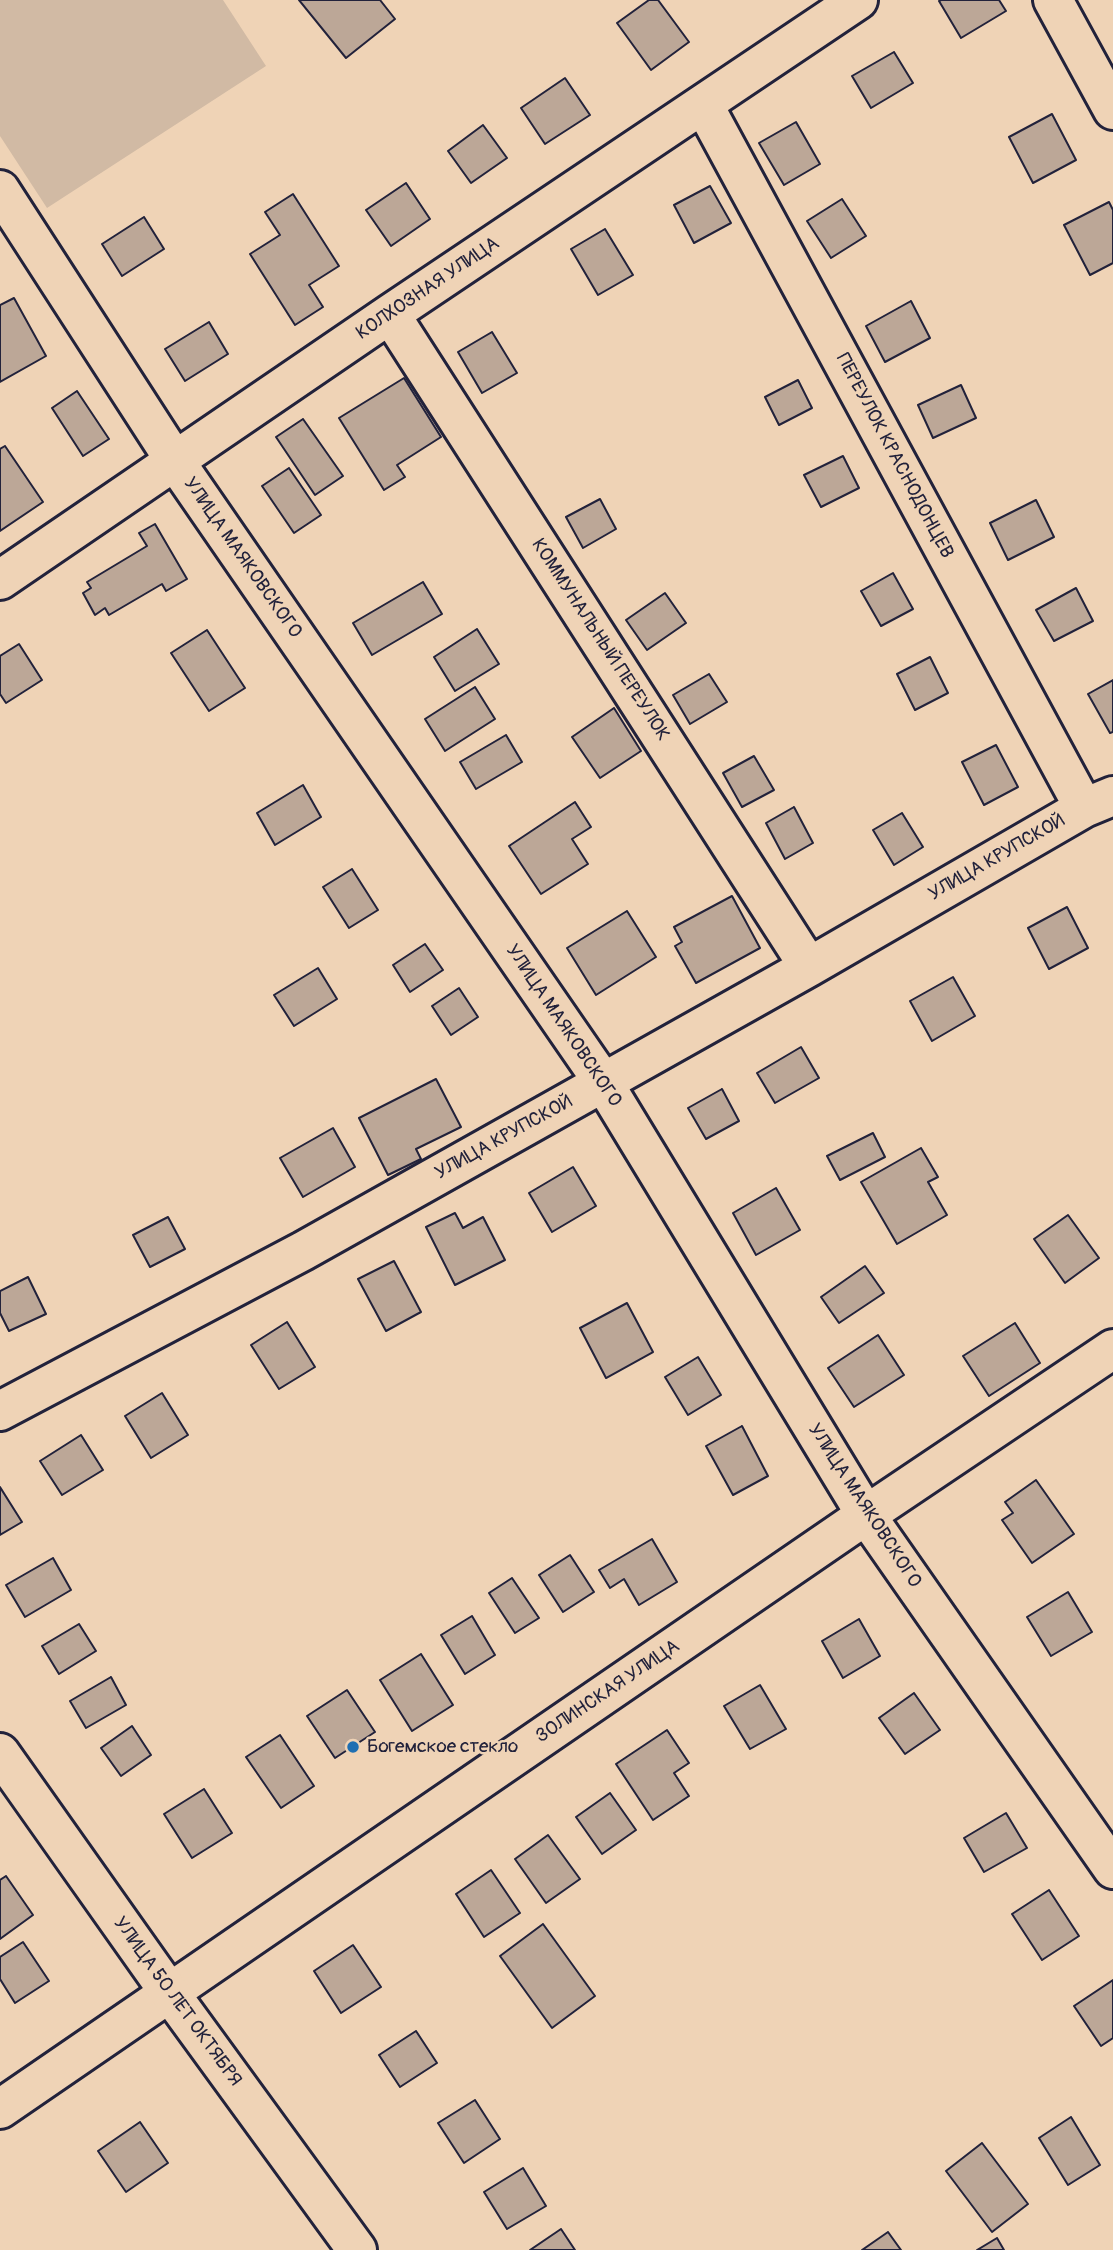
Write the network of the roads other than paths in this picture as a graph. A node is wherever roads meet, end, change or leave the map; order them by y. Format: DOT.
graph roads {
  1 [pos="858,0"];
  2 [pos="1053,0"];
  3 [pos="704,104"];
  4 [pos="1113,110"];
  5 [pos="0,190"];
  6 [pos="390,314"];
  7 [pos="175,461"];
  8 [pos="0,580"];
  9 [pos="1098,802"];
  10 [pos="809,967"];
  11 [pos="603,1082"];
  12 [pos="1113,1349"];
  13 [pos="0,1411"];
  14 [pos="866,1515"];
  15 [pos="0,1753"];
  16 [pos="1113,1869"];
  17 [pos="169,1992"];
  18 [pos="0,2109"];
  19 [pos="357,2250"];
  1 -- 3 [label="street, КОЛХОЗНАЯ УЛИЦА"];
  2 -- 4 [label="street"];
  3 -- 6 [label="street, КОЛХОЗНАЯ УЛИЦА"];
  3 -- 9 [label="street, ПЕРЕУЛОК КРАСНОДОНЦЕВ"];
  5 -- 7 [label="street, УЛИЦА МАЯКОВСКОГО"];
  6 -- 7 [label="street, КОЛХОЗНАЯ УЛИЦА"];
  6 -- 10 [label="street, КОММУНАЛЬНЫЙ ПЕРЕУЛОК"];
  7 -- 8 [label="street, КОЛХОЗНАЯ УЛИЦА"];
  7 -- 11 [label="street, УЛИЦА МАЯКОВСКОГО"];
  9 -- 10 [label="street, УЛИЦА КРУПСКОЙ"];
  10 -- 11 [label="street, УЛИЦА КРУПСКОЙ"];
  11 -- 13 [label="street, УЛИЦА КРУПСКОЙ"];
  11 -- 14 [label="street, УЛИЦА МАЯКОВСКОГО"];
  12 -- 14 [label="street, ЗОЛИНСКАЯ УЛИЦА"];
  14 -- 16 [label="street, УЛИЦА МАЯКОВСКОГО"];
  14 -- 17 [label="street, ЗОЛИНСКАЯ УЛИЦА"];
  15 -- 17 [label="street, УЛИЦА 50 ЛЕТ ОКТЯБРЯ"];
  17 -- 18 [label="street, ЗОЛИНСКАЯ УЛИЦА"];
  17 -- 19 [label="street, УЛИЦА 50 ЛЕТ ОКТЯБРЯ"];
}
